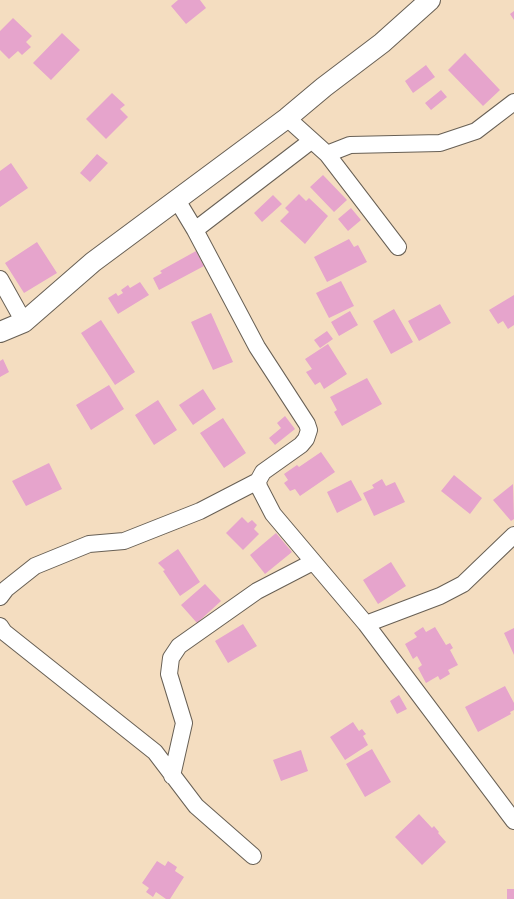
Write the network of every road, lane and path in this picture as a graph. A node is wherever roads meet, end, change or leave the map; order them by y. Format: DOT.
graph roads {
  1 [pos="430,0"];
  2 [pos="514,102"];
  3 [pos="288,118"];
  4 [pos="311,141"];
  5 [pos="327,154"];
  6 [pos="177,200"];
  7 [pos="195,230"];
  8 [pos="398,247"];
  9 [pos="0,280"];
  10 [pos="24,322"];
  11 [pos="0,332"];
  12 [pos="258,481"];
  13 [pos="514,535"];
  14 [pos="314,562"];
  15 [pos="0,597"];
  16 [pos="366,624"];
  17 [pos="0,626"];
  18 [pos="172,776"];
  19 [pos="514,820"];
  20 [pos="253,856"];
  1 -- 3 [label="street"];
  2 -- 5 [label="street"];
  3 -- 4 [label="street"];
  3 -- 6 [label="street"];
  4 -- 5 [label="street"];
  4 -- 7 [label="street"];
  5 -- 8 [label="street"];
  6 -- 7 [label="street"];
  6 -- 10 [label="street"];
  7 -- 12 [label="street"];
  9 -- 10 [label="street"];
  10 -- 11 [label="street"];
  12 -- 14 [label="street"];
  12 -- 15 [label="street"];
  13 -- 16 [label="street"];
  14 -- 16 [label="street"];
  14 -- 18 [label="street"];
  16 -- 19 [label="street"];
  17 -- 18 [label="street"];
  18 -- 20 [label="street"];
}
